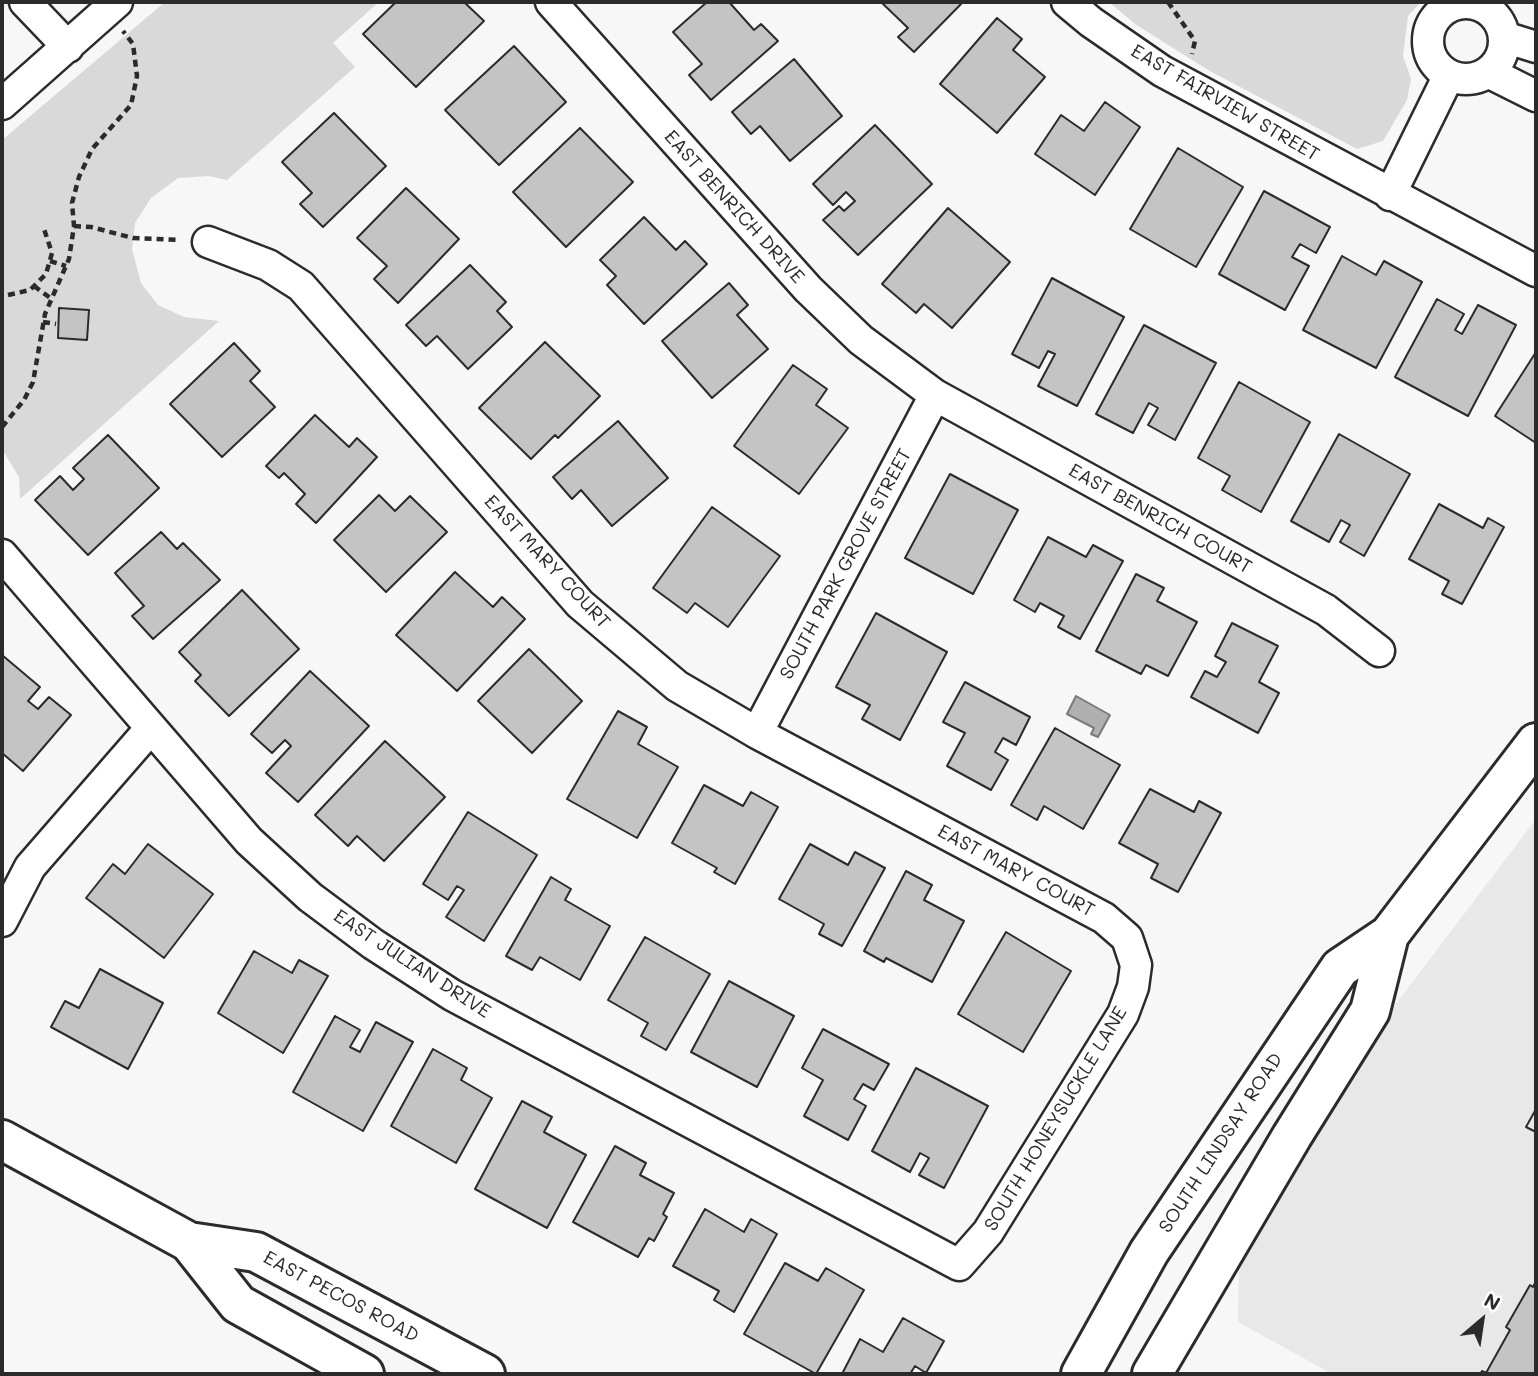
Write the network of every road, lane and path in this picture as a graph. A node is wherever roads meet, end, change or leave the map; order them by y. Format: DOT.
graph roads {
  1 [pos="25,2"];
  2 [pos="551,2"];
  3 [pos="1067,2"];
  4 [pos="1168,2"];
  5 [pos="1481,4"];
  6 [pos="112,7"];
  7 [pos="1504,37"];
  8 [pos="68,47"];
  9 [pos="1536,47"];
  10 [pos="1488,72"];
  11 [pos="1449,75"];
  12 [pos="1176,79"];
  13 [pos="1536,96"];
  14 [pos="2,104"];
  15 [pos="1390,195"];
  16 [pos="74,226"];
  17 [pos="44,229"];
  18 [pos="208,242"];
  19 [pos="50,261"];
  20 [pos="66,266"];
  21 [pos="1536,271"];
  22 [pos="34,286"];
  23 [pos="8,295"];
  24 [pos="53,300"];
  25 [pos="43,322"];
  26 [pos="56,324"];
  27 [pos="934,395"];
  28 [pos="2,427"];
  29 [pos="2,555"];
  30 [pos="1379,651"];
  31 [pos="151,728"];
  32 [pos="757,733"];
  33 [pos="1536,743"];
  34 [pos="2,921"];
  35 [pos="1389,935"];
  36 [pos="1136,965"];
  37 [pos="2,1140"];
  38 [pos="189,1242"];
  39 [pos="959,1265"];
  40 [pos="364,1374"];
  41 [pos="485,1374"];
  42 [pos="1081,1374"];
  43 [pos="1152,1374"];
  1 -- 8 [label="street"];
  2 -- 27 [label="street, EAST BENRICH DRIVE"];
  3 -- 12 [label="street, EAST FAIRVIEW STREET"];
  4 -- 12 [label="path"];
  5 -- 7 [label="street"];
  5 -- 11 [label="street"];
  6 -- 8 [label="street"];
  6 -- 16 [label="path"];
  7 -- 9 [label="street"];
  7 -- 10 [label="street"];
  8 -- 14 [label="street"];
  10 -- 11 [label="street"];
  10 -- 13 [label="street"];
  11 -- 15 [label="street"];
  12 -- 15 [label="street, EAST FAIRVIEW STREET"];
  15 -- 21 [label="street, EAST FAIRVIEW STREET"];
  16 -- 18 [label="path"];
  16 -- 20 [label="path"];
  17 -- 19 [label="path"];
  18 -- 32 [label="street, EAST MARY COURT"];
  19 -- 20 [label="path"];
  19 -- 22 [label="path"];
  20 -- 24 [label="path"];
  22 -- 23 [label="path"];
  22 -- 24 [label="path"];
  24 -- 25 [label="path"];
  25 -- 26 [label="path"];
  25 -- 28 [label="path"];
  27 -- 30 [label="street, EAST BENRICH COURT"];
  27 -- 32 [label="street, SOUTH PARK GROVE STREET"];
  29 -- 31 [label="street, EAST JULIAN DRIVE"];
  31 -- 34 [label="street"];
  31 -- 39 [label="street, EAST JULIAN DRIVE"];
  32 -- 36 [label="street, EAST MARY COURT"];
  33 -- 35 [label="main road, SOUTH LINDSAY ROAD"];
  35 -- 42 [label="main road, SOUTH LINDSAY ROAD"];
  35 -- 43 [label="main road, SOUTH LINDSAY ROAD"];
  36 -- 39 [label="street, SOUTH HONEYSUCKLE LANE"];
  37 -- 38 [label="main road, EAST PECOS ROAD"];
  38 -- 40 [label="main road, EAST PECOS ROAD"];
  38 -- 41 [label="main road, EAST PECOS ROAD"];
}
